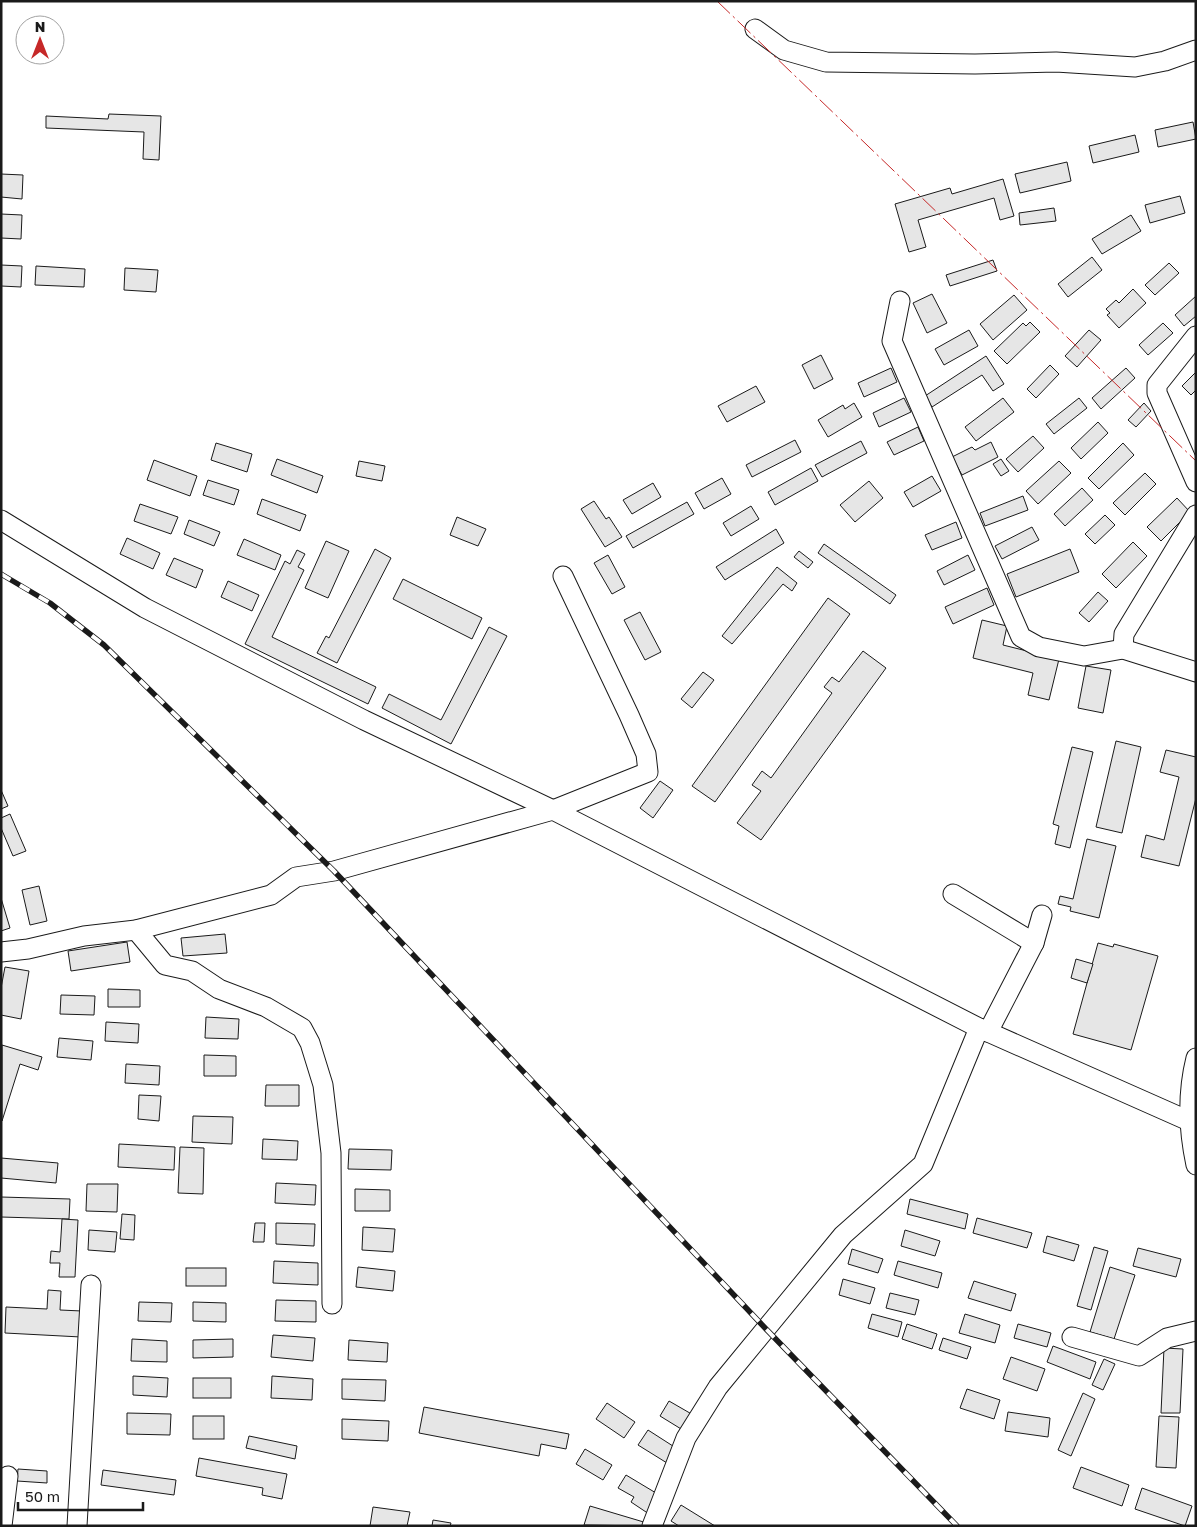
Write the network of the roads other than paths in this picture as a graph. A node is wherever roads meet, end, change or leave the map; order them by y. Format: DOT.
graph roads {
  1 [pos="755,30"];
  2 [pos="1196,50"];
  3 [pos="900,301"];
  4 [pos="1196,336"];
  5 [pos="1196,482"];
  6 [pos="1196,515"];
  7 [pos="1,520"];
  8 [pos="563,576"];
  9 [pos="1123,649"];
  10 [pos="1196,672"];
  11 [pos="553,810"];
  12 [pos="953,894"];
  13 [pos="1042,916"];
  14 [pos="136,930"];
  15 [pos="1034,943"];
  16 [pos="1,952"];
  17 [pos="984,1030"];
  18 [pos="1196,1058"];
  19 [pos="1189,1121"];
  20 [pos="1196,1165"];
  21 [pos="91,1285"];
  22 [pos="332,1304"];
  23 [pos="1196,1331"];
  24 [pos="1072,1337"];
  25 [pos="8,1476"];
  26 [pos="2,1526"];
  27 [pos="77,1526"];
  28 [pos="652,1526"];
  1 -- 2 [label="street"];
  3 -- 9 [label="street"];
  4 -- 5 [label="street"];
  6 -- 9 [label="street"];
  7 -- 11 [label="street"];
  8 -- 11 [label="street"];
  9 -- 10 [label="street"];
  11 -- 14 [label="street"];
  11 -- 17 [label="street"];
  12 -- 15 [label="street"];
  13 -- 15 [label="street"];
  14 -- 16 [label="street"];
  14 -- 22 [label="street"];
  15 -- 17 [label="street"];
  17 -- 19 [label="street"];
  17 -- 28 [label="street"];
  18 -- 19 [label="street"];
  19 -- 20 [label="street"];
  21 -- 27 [label="street"];
  23 -- 24 [label="street"];
  25 -- 26 [label="street"];
}
